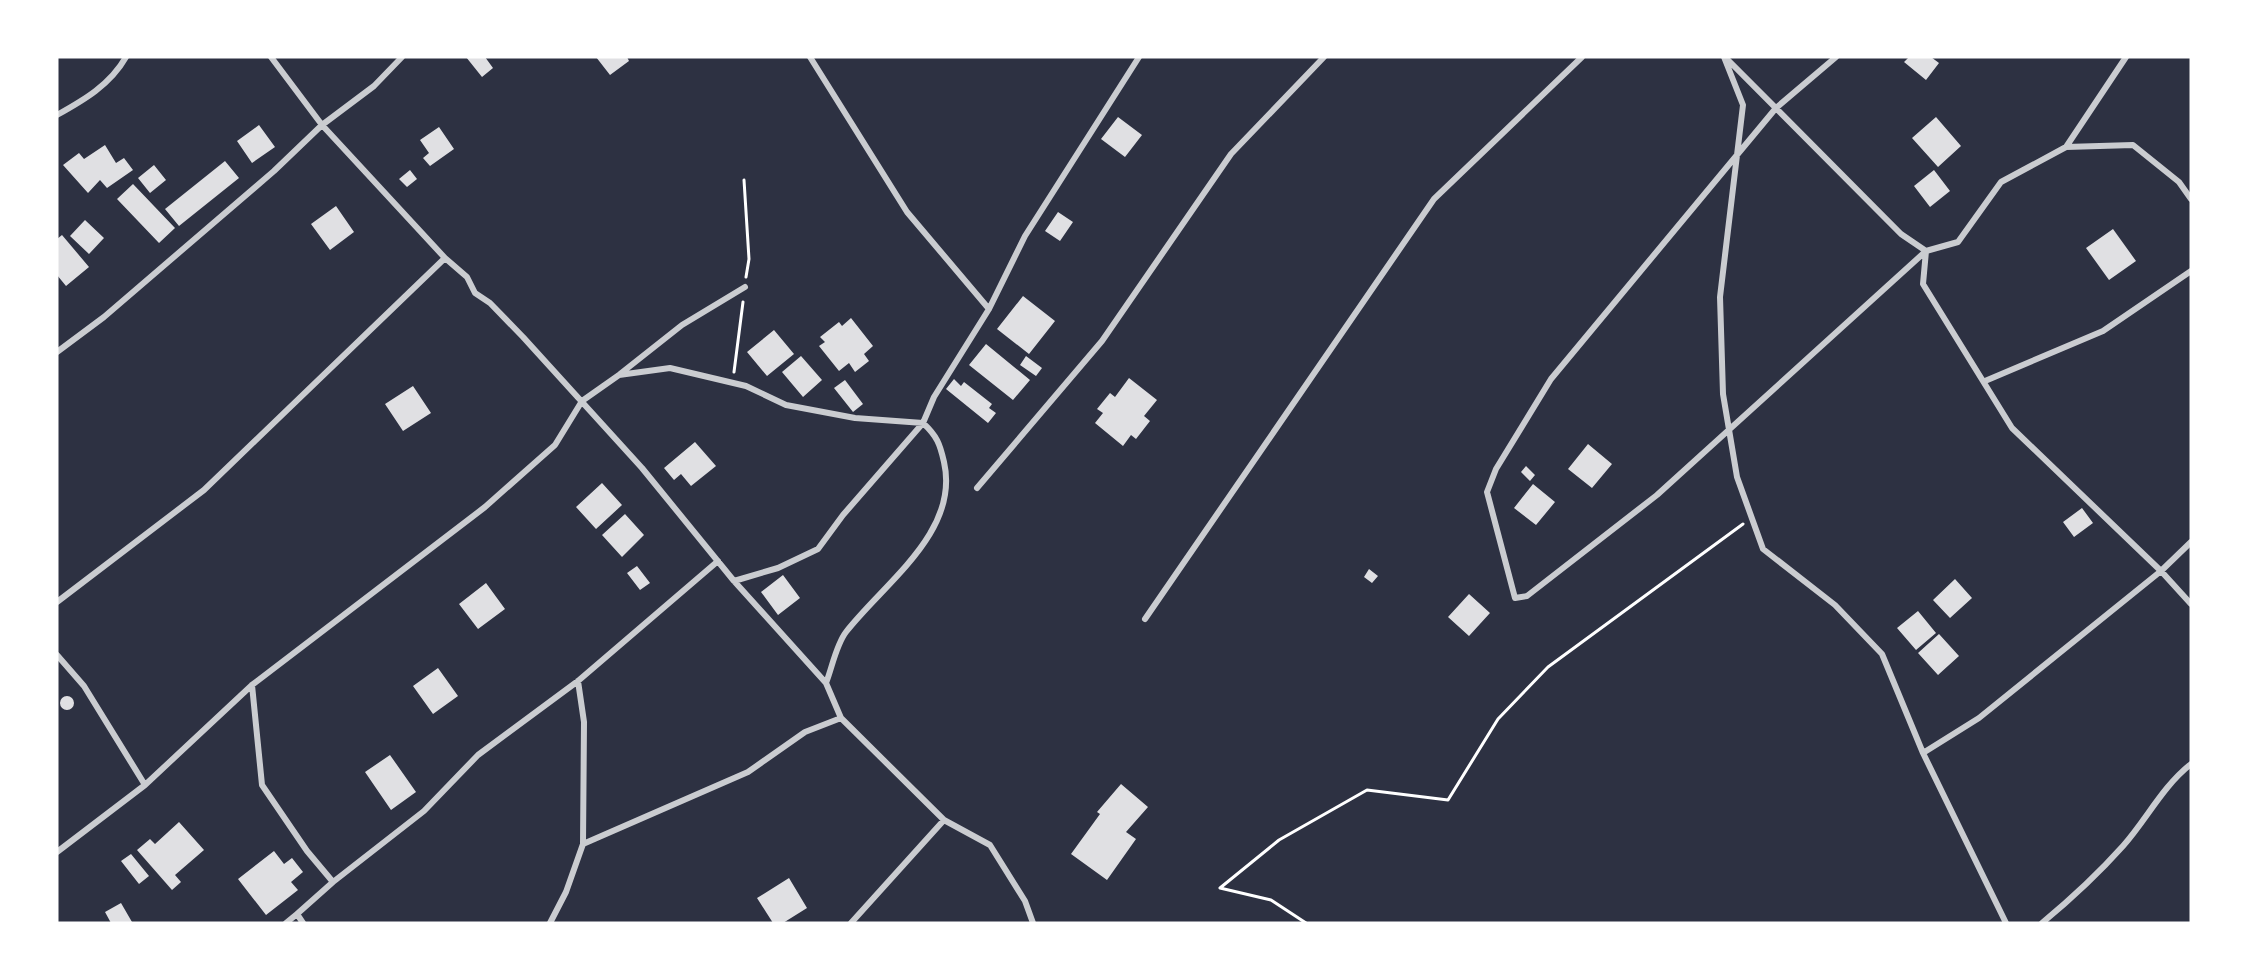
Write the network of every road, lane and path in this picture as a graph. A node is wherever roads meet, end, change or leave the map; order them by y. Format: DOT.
graph roads {
  1 [pos="126,57"];
  2 [pos="271,57"];
  3 [pos="402,57"];
  4 [pos="810,57"];
  5 [pos="1139,57"];
  6 [pos="1324,57"];
  7 [pos="1582,57"];
  8 [pos="1724,57"];
  9 [pos="1836,57"];
  10 [pos="2126,57"];
  11 [pos="1776,108"];
  12 [pos="57,115"];
  13 [pos="322,125"];
  14 [pos="2066,147"];
  15 [pos="1737,156"];
  16 [pos="2191,199"];
  17 [pos="1926,251"];
  18 [pos="445,258"];
  19 [pos="2191,271"];
  20 [pos="745,287"];
  21 [pos="989,309"];
  22 [pos="57,352"];
  23 [pos="619,375"];
  24 [pos="1985,381"];
  25 [pos="582,401"];
  26 [pos="924,423"];
  27 [pos="1729,431"];
  28 [pos="977,488"];
  29 [pos="1752,517"];
  30 [pos="2191,542"];
  31 [pos="718,561"];
  32 [pos="2161,571"];
  33 [pos="734,581"];
  34 [pos="57,602"];
  35 [pos="2191,604"];
  36 [pos="1145,619"];
  37 [pos="57,655"];
  38 [pos="578,681"];
  39 [pos="826,683"];
  40 [pos="252,685"];
  41 [pos="841,718"];
  42 [pos="1923,753"];
  43 [pos="2191,764"];
  44 [pos="145,785"];
  45 [pos="944,820"];
  46 [pos="583,844"];
  47 [pos="57,852"];
  48 [pos="333,882"];
  49 [pos="297,914"];
  50 [pos="286,923"];
  51 [pos="303,923"];
  52 [pos="550,923"];
  53 [pos="850,923"];
  54 [pos="1033,923"];
  55 [pos="1306,923"];
  56 [pos="2007,923"];
  57 [pos="2042,923"];
  1 -- 12 [label="street"];
  2 -- 13 [label="street"];
  3 -- 13 [label="street"];
  4 -- 21 [label="street"];
  5 -- 21 [label="street"];
  6 -- 28 [label="street"];
  7 -- 36 [label="street"];
  8 -- 11 [label="street"];
  8 -- 15 [label="street"];
  9 -- 11 [label="street"];
  10 -- 14 [label="street"];
  11 -- 15 [label="street"];
  11 -- 17 [label="street"];
  13 -- 18 [label="street"];
  13 -- 22 [label="street"];
  14 -- 16 [label="street"];
  14 -- 17 [label="street"];
  15 -- 27 [label="street"];
  15 -- 27 [label="street"];
  17 -- 24 [label="street"];
  17 -- 27 [label="street"];
  18 -- 25 [label="street"];
  18 -- 34 [label="street"];
  19 -- 24 [label="street"];
  20 -- 23 [label="street"];
  21 -- 26 [label="street"];
  23 -- 25 [label="street"];
  23 -- 26 [label="street"];
  24 -- 32 [label="street"];
  25 -- 31 [label="street"];
  25 -- 40 [label="street"];
  26 -- 33 [label="street"];
  26 -- 39 [label="street"];
  27 -- 29 [label="street"];
  29 -- 42 [label="street"];
  29 -- 55 [label="path"];
  30 -- 32 [label="street"];
  31 -- 33 [label="street"];
  31 -- 38 [label="street"];
  32 -- 35 [label="street"];
  32 -- 42 [label="street"];
  33 -- 39 [label="street"];
  37 -- 44 [label="street"];
  38 -- 46 [label="street"];
  38 -- 48 [label="street"];
  39 -- 41 [label="street"];
  40 -- 44 [label="street"];
  40 -- 48 [label="street"];
  41 -- 45 [label="street"];
  41 -- 46 [label="street"];
  42 -- 56 [label="street"];
  43 -- 57 [label="street"];
  44 -- 47 [label="street"];
  45 -- 53 [label="street"];
  45 -- 54 [label="street"];
  46 -- 52 [label="street"];
  48 -- 49 [label="street"];
  49 -- 50 [label="street"];
  49 -- 51 [label="street"];
}
